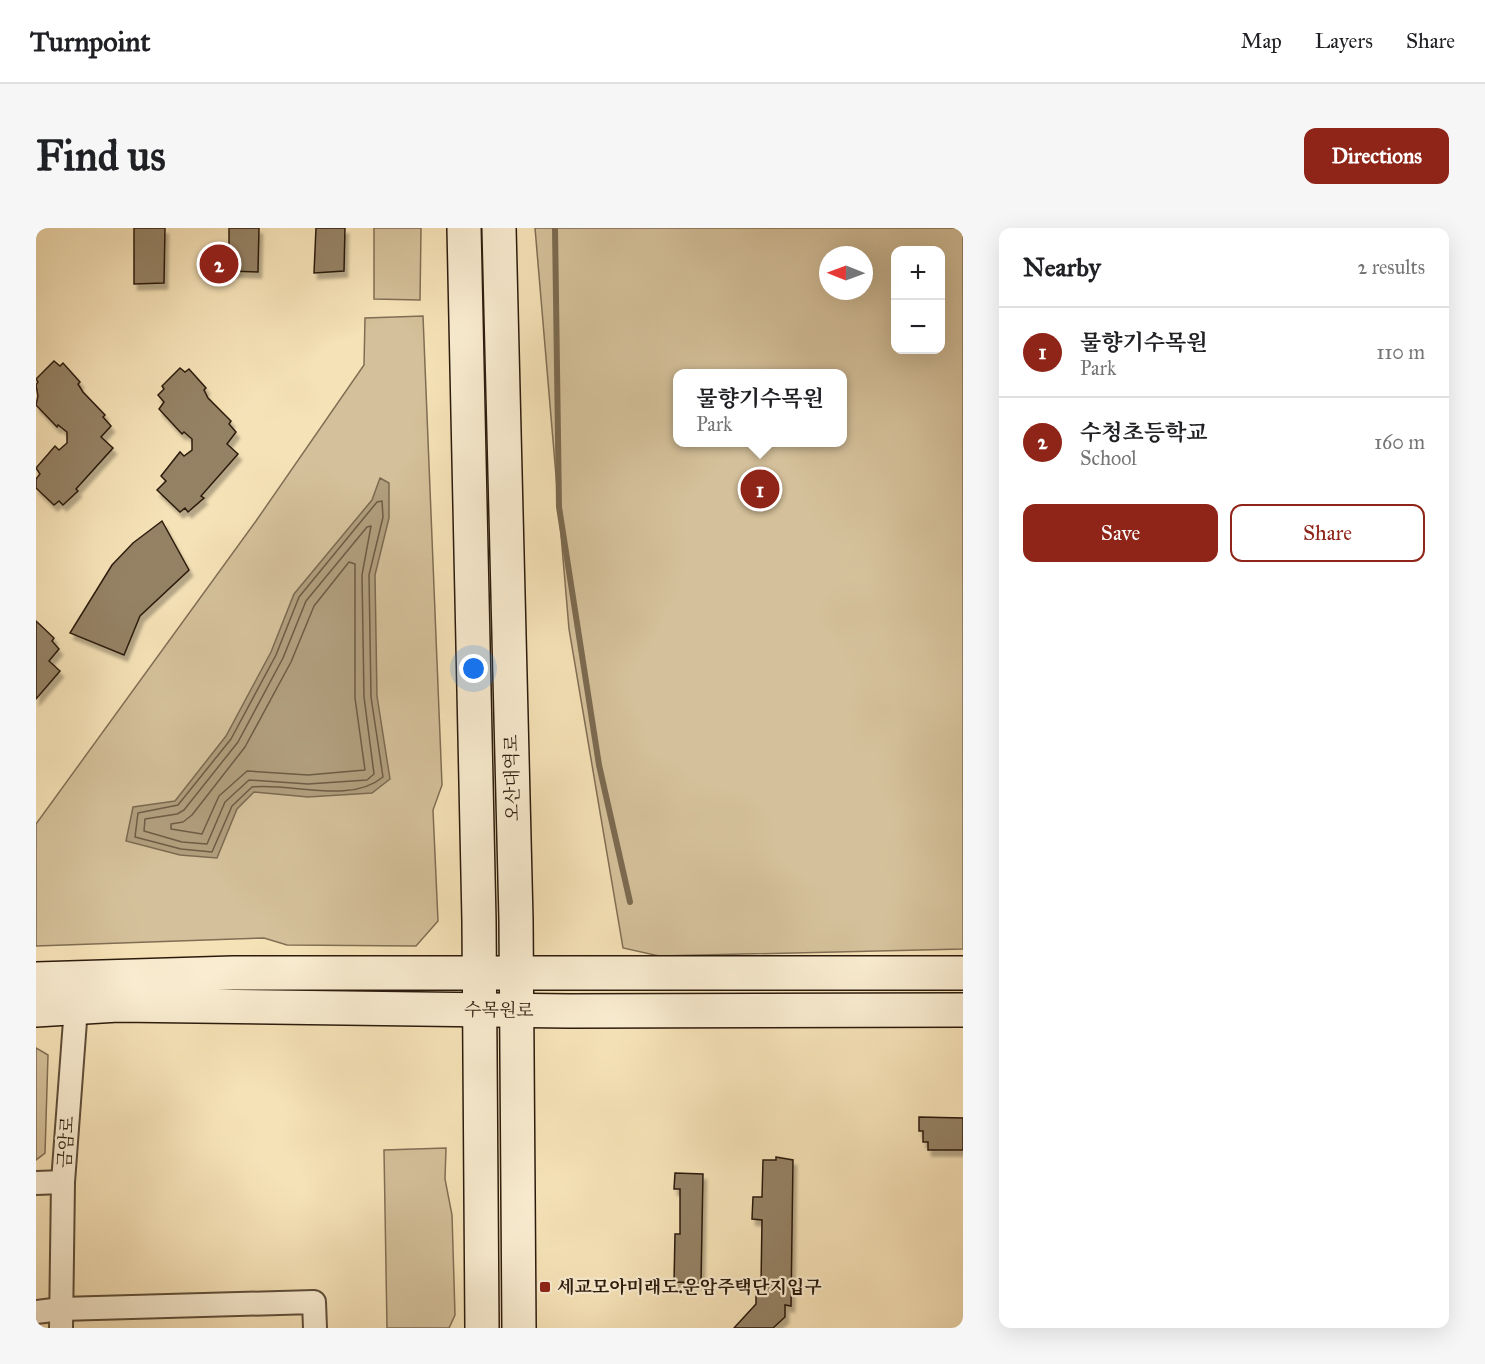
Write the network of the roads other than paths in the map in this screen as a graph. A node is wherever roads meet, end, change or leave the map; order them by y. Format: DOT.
graph roads {
  1 [pos="464,228"];
  2 [pos="499,228"];
  3 [pos="480,973"];
  4 [pos="963,973"];
  5 [pos="515,974"];
  6 [pos="36,979"];
  7 [pos="77,991"];
  8 [pos="36,1010"];
  9 [pos="480,1010"];
  10 [pos="516,1010"];
  11 [pos="963,1010"];
  12 [pos="63,1182"];
  13 [pos="36,1183"];
  14 [pos="36,1312"];
  15 [pos="61,1318"];
  16 [pos="315,1328"];
  17 [pos="482,1328"];
  18 [pos="519,1328"];
  1 -- 3 [label="main road, 오산대역로"];
  2 -- 5 [label="main road, 오산대역로"];
  3 -- 5 [label="main road, 수목원로"];
  3 -- 7 [label="main road, 수목원로"];
  3 -- 9 [label="main road, 오산대역로"];
  4 -- 5 [label="main road, 수목원로"];
  5 -- 10 [label="main road, 오산대역로"];
  6 -- 7 [label="main road, 수목원로"];
  7 -- 8 [label="main road, 수목원로"];
  7 -- 9 [label="main road, 수목원로"];
  7 -- 12 [label="street, 금암로"];
  9 -- 10 [label="main road, 수목원로"];
  9 -- 17 [label="main road, 오산대역로"];
  10 -- 11 [label="main road, 수목원로"];
  10 -- 18 [label="main road, 오산대역로"];
  12 -- 13 [label="street"];
  12 -- 15 [label="street, 금암로"];
  14 -- 15 [label="street"];
  15 -- 16 [label="street"];
}
